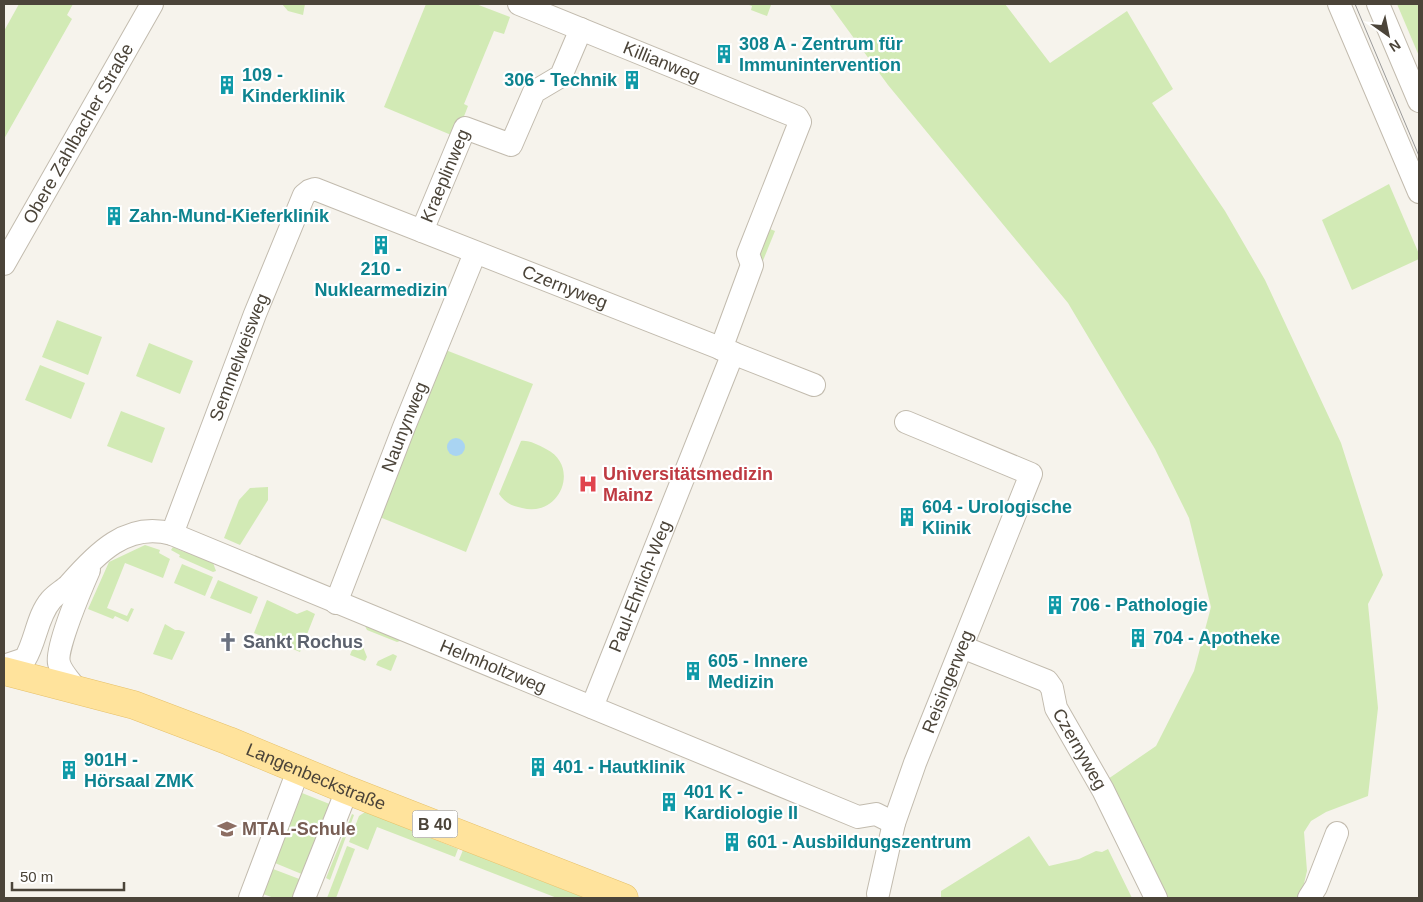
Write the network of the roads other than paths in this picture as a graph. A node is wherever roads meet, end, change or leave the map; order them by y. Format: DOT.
graph roads {
  1 [pos="152,4"];
  2 [pos="519,4"];
  3 [pos="1339,4"];
  4 [pos="1378,4"];
  5 [pos="581,29"];
  6 [pos="1419,101"];
  7 [pos="800,122"];
  8 [pos="315,189"];
  9 [pos="1419,192"];
  10 [pos="12,229"];
  11 [pos="422,231"];
  12 [pos="475,253"];
  13 [pos="4,264"];
  14 [pos="727,351"];
  15 [pos="814,385"];
  16 [pos="906,422"];
  17 [pos="172,534"];
  18 [pos="93,557"];
  19 [pos="336,603"];
  20 [pos="962,647"];
  21 [pos="4,666"];
  22 [pos="4,671"];
  23 [pos="76,689"];
  24 [pos="592,707"];
  25 [pos="299,768"];
  26 [pos="347,790"];
  27 [pos="894,823"];
  28 [pos="1337,833"];
  29 [pos="878,894"];
  30 [pos="250,898"];
  31 [pos="304,898"];
  32 [pos="624,898"];
  33 [pos="1156,898"];
  34 [pos="1309,898"];
  1 -- 10 [label="street, Obere Zahlbacher Straße"];
  2 -- 5 [label="street, Killianweg"];
  3 -- 9 [label="street"];
  4 -- 6 [label="street"];
  5 -- 7 [label="street, Killianweg"];
  5 -- 11 [label="street, Kraeplinweg"];
  7 -- 14 [label="street, Paul-Ehrlich-Weg"];
  8 -- 11 [label="street, Czernyweg"];
  8 -- 17 [label="street, Semmelweisweg"];
  10 -- 13 [label="street, Obere Zahlbacher Straße"];
  11 -- 12 [label="street, Czernyweg"];
  12 -- 14 [label="street, Czernyweg"];
  12 -- 19 [label="street, Naunynweg"];
  14 -- 15 [label="street, Czernyweg"];
  14 -- 24 [label="street, Paul-Ehrlich-Weg"];
  16 -- 20 [label="street, Reisingerweg"];
  17 -- 18 [label="street, Helmholtzweg"];
  17 -- 19 [label="street, Helmholtzweg"];
  18 -- 21 [label="street, Helmholtzweg"];
  18 -- 23 [label="street"];
  19 -- 24 [label="street, Helmholtzweg"];
  20 -- 27 [label="street, Reisingerweg"];
  20 -- 33 [label="street, Czernyweg"];
  22 -- 23 [label="main road, Langenbeckstraße / B 40"];
  23 -- 25 [label="main road, Langenbeckstraße / B 40"];
  24 -- 27 [label="street, Helmholtzweg"];
  25 -- 26 [label="main road, Langenbeckstraße / B 40"];
  25 -- 30 [label="street"];
  26 -- 31 [label="street"];
  26 -- 32 [label="main road, Langenbeckstraße / B 40"];
  27 -- 29 [label="street, Reisingerweg"];
  28 -- 34 [label="street"];
}
